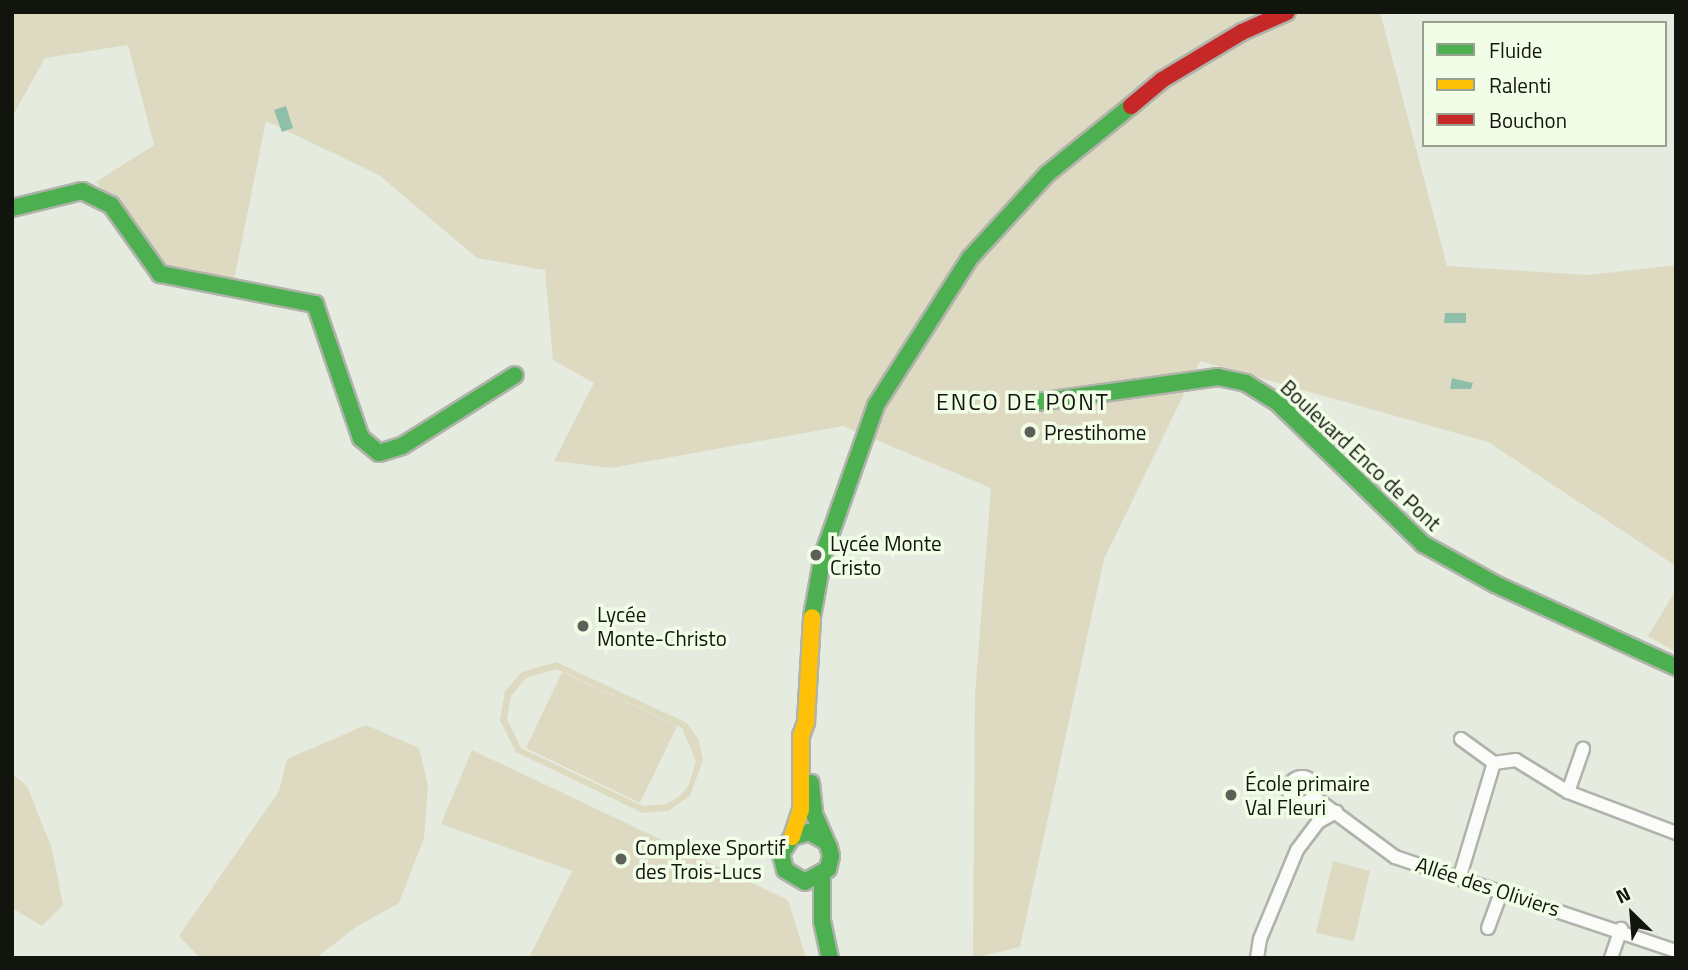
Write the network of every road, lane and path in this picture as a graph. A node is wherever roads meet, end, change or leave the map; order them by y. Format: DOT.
graph roads {
  1 [pos="1287,12"];
  2 [pos="12,208"];
  3 [pos="515,375"];
  4 [pos="1038,402"];
  5 [pos="1676,667"];
  6 [pos="806,722"];
  7 [pos="1461,738"];
  8 [pos="1583,749"];
  9 [pos="1494,763"];
  10 [pos="1568,793"];
  11 [pos="1314,797"];
  12 [pos="1336,812"];
  13 [pos="1676,833"];
  14 [pos="792,836"];
  15 [pos="825,841"];
  16 [pos="822,876"];
  17 [pos="1460,876"];
  18 [pos="796,880"];
  19 [pos="1502,890"];
  20 [pos="821,921"];
  21 [pos="1488,928"];
  22 [pos="1621,929"];
  23 [pos="1676,951"];
  24 [pos="830,958"];
  25 [pos="1257,958"];
  26 [pos="1611,958"];
  1 -- 6 [label="main road"];
  2 -- 3 [label="main road"];
  4 -- 5 [label="main road, Boulevard Enco de Pont"];
  6 -- 14 [label="main road"];
  6 -- 15 [label="main road"];
  7 -- 9 [label="street"];
  8 -- 10 [label="street"];
  9 -- 10 [label="street"];
  9 -- 17 [label="street"];
  10 -- 13 [label="street"];
  11 -- 12 [label="street, Allée des Oliviers"];
  12 -- 17 [label="street, Allée des Oliviers"];
  12 -- 25 [label="street"];
  14 -- 15 [label="main road"];
  14 -- 18 [label="main road"];
  15 -- 16 [label="main road"];
  16 -- 18 [label="main road"];
  16 -- 20 [label="main road"];
  17 -- 19 [label="street, Allée des Oliviers"];
  18 -- 20 [label="main road"];
  19 -- 21 [label="street"];
  19 -- 22 [label="street, Allée des Oliviers"];
  20 -- 24 [label="main road"];
  22 -- 23 [label="street, Allée des Oliviers"];
  22 -- 26 [label="street"];
}
